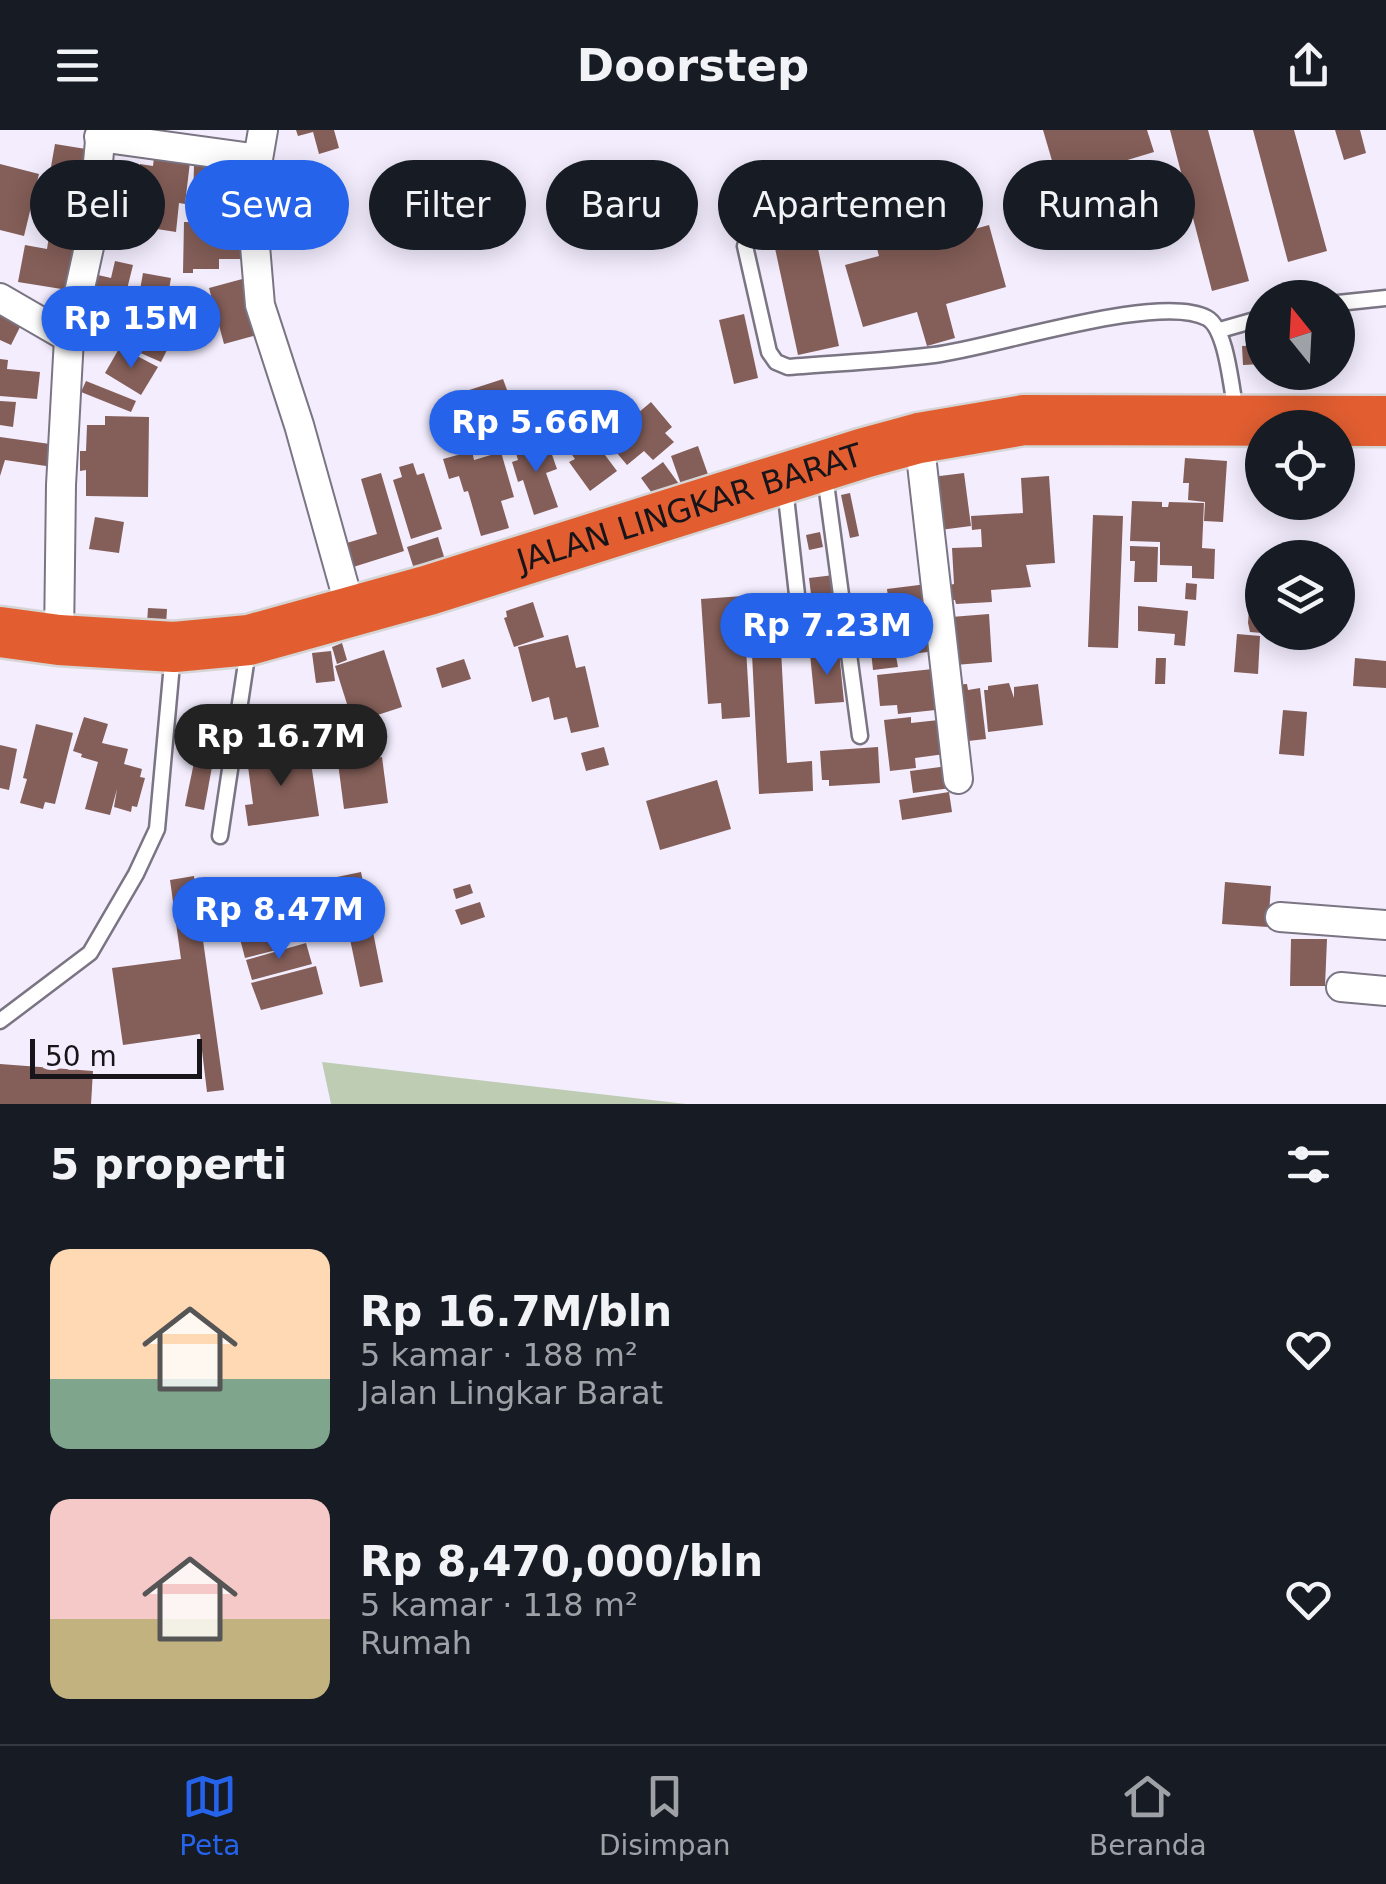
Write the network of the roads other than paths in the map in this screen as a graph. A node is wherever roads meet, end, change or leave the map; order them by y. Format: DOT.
graph roads {
  1 [pos="263,130"];
  2 [pos="100,134"];
  3 [pos="258,159"];
  4 [pos="746,250"];
  5 [pos="0,298"];
  6 [pos="1386,298"];
  7 [pos="1355,301"];
  8 [pos="1245,323"];
  9 [pos="1220,330"];
  10 [pos="70,338"];
  11 [pos="1386,421"];
  12 [pos="1238,422"];
  13 [pos="919,438"];
  14 [pos="803,472"];
  15 [pos="351,611"];
  16 [pos="0,632"];
  17 [pos="802,639"];
  18 [pos="59,640"];
  19 [pos="249,640"];
  20 [pos="174,647"];
  21 [pos="860,736"];
  22 [pos="958,779"];
  23 [pos="220,836"];
  24 [pos="1280,917"];
  25 [pos="1386,925"];
  26 [pos="1341,987"];
  27 [pos="1386,991"];
  28 [pos="0,1021"];
  1 -- 3 [label="street"];
  2 -- 3 [label="street"];
  2 -- 10 [label="street"];
  3 -- 15 [label="street"];
  4 -- 9 [label="lane"];
  5 -- 10 [label="street"];
  6 -- 7 [label="lane"];
  8 -- 9 [label="lane"];
  9 -- 12 [label="lane"];
  10 -- 18 [label="street"];
  11 -- 12 [label="highway, JALAN LINGKAR BARAT"];
  12 -- 13 [label="highway, JALAN LINGKAR BARAT"];
  13 -- 14 [label="highway, JALAN LINGKAR BARAT"];
  13 -- 22 [label="street"];
  14 -- 15 [label="highway, JALAN LINGKAR BARAT"];
  14 -- 17 [label="lane"];
  14 -- 21 [label="lane"];
  15 -- 19 [label="highway, JALAN LINGKAR BARAT"];
  16 -- 18 [label="highway, JALAN LINGKAR BARAT"];
  18 -- 20 [label="highway, JALAN LINGKAR BARAT"];
  19 -- 20 [label="highway, JALAN LINGKAR BARAT"];
  19 -- 23 [label="lane"];
  20 -- 28 [label="lane"];
  24 -- 25 [label="street"];
  26 -- 27 [label="street"];
}
